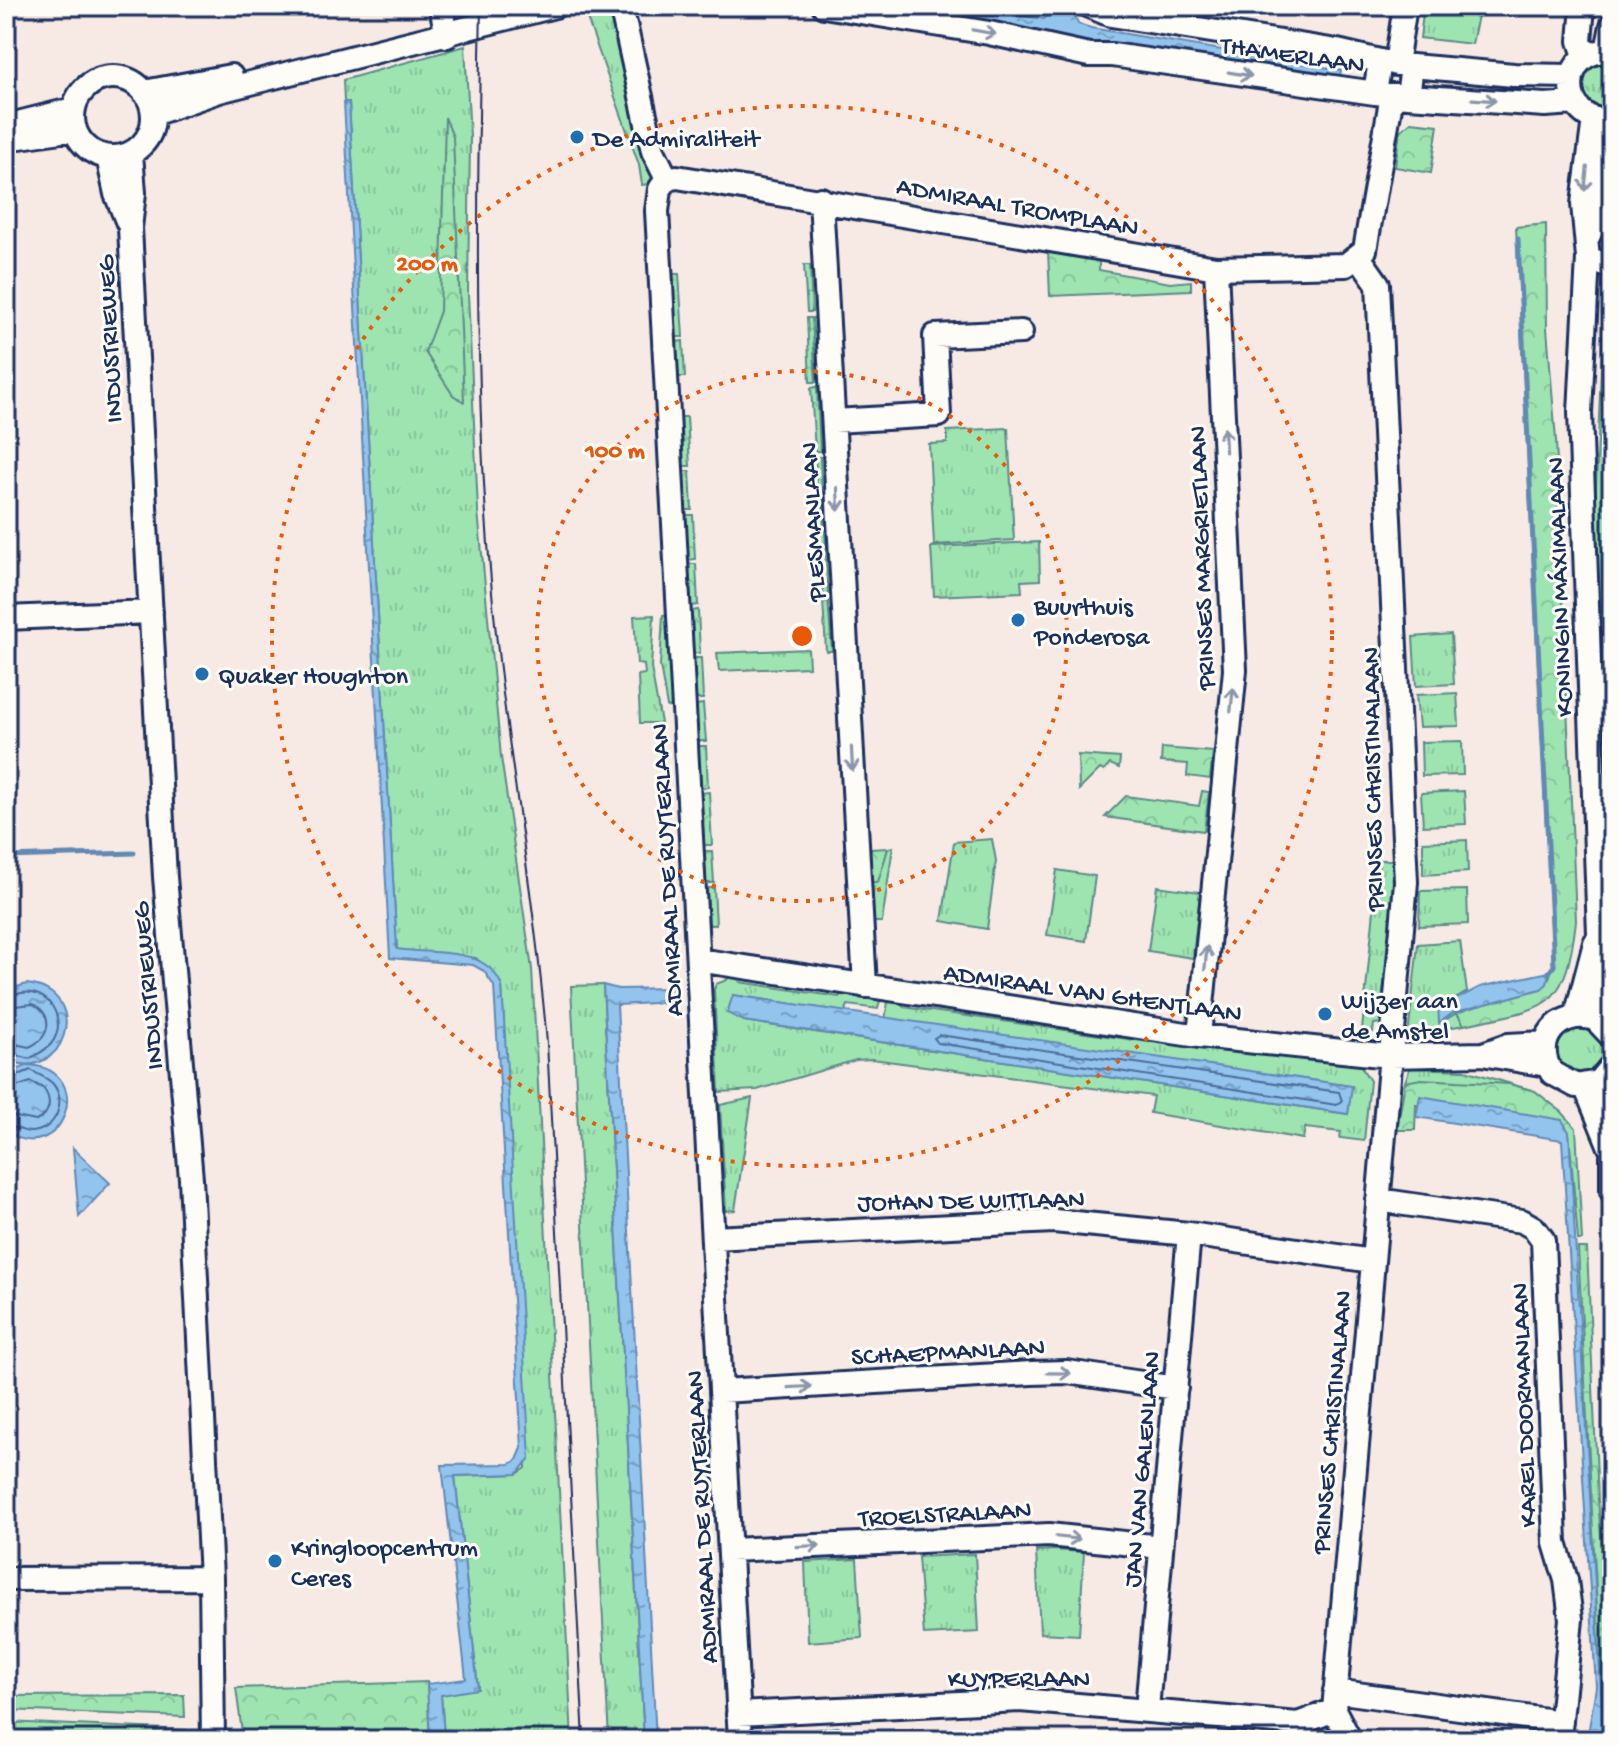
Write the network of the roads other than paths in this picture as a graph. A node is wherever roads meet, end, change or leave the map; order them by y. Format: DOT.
graph roads {
  1 [pos="511,6"];
  2 [pos="555,6"];
  3 [pos="621,6"];
  4 [pos="824,6"];
  5 [pos="1094,6"];
  6 [pos="1405,6"];
  7 [pos="1583,6"];
  8 [pos="444,22"];
  9 [pos="1612,26"];
  10 [pos="1602,53"];
  11 [pos="1396,64"];
  12 [pos="1571,76"];
  13 [pos="144,92"];
  14 [pos="1392,94"];
  15 [pos="1574,103"];
  16 [pos="153,114"];
  17 [pos="74,119"];
  18 [pos="1603,119"];
  19 [pos="6,126"];
  20 [pos="1612,134"];
  21 [pos="6,139"];
  22 [pos="119,155"];
  23 [pos="667,179"];
  24 [pos="821,199"];
  25 [pos="1588,248"];
  26 [pos="1359,257"];
  27 [pos="1612,267"];
  28 [pos="1216,268"];
  29 [pos="1021,332"];
  30 [pos="834,421"];
  31 [pos="151,612"];
  32 [pos="6,618"];
  33 [pos="698,960"];
  34 [pos="865,986"];
  35 [pos="1586,1017"];
  36 [pos="1199,1036"];
  37 [pos="1612,1037"];
  38 [pos="1546,1054"];
  39 [pos="1390,1056"];
  40 [pos="1600,1076"];
  41 [pos="1612,1119"];
  42 [pos="1611,1138"];
  43 [pos="1612,1191"];
  44 [pos="1378,1200"];
  45 [pos="1189,1234"];
  46 [pos="713,1238"];
  47 [pos="1372,1261"];
  48 [pos="1176,1388"];
  49 [pos="722,1391"];
  50 [pos="1161,1547"];
  51 [pos="730,1550"];
  52 [pos="211,1578"];
  53 [pos="6,1579"];
  54 [pos="1335,1701"];
  55 [pos="1147,1709"];
  56 [pos="738,1714"];
  57 [pos="1560,1731"];
  58 [pos="1297,1732"];
  59 [pos="213,1740"];
  60 [pos="740,1740"];
  61 [pos="1350,1740"];
  1 -- 8 [label="street"];
  2 -- 8 [label="street"];
  3 -- 23 [label="street"];
  4 -- 14 [label="street, THAMERLAAN, one-way"];
  5 -- 11 [label="street"];
  6 -- 11 [label="street"];
  7 -- 10 [label="street"];
  8 -- 13 [label="street"];
  8 -- 16 [label="street"];
  9 -- 10 [label="street"];
  10 -- 12 [label="street"];
  11 -- 12 [label="street"];
  11 -- 14 [label="street"];
  11 -- 14 [label="street"];
  12 -- 15 [label="street"];
  13 -- 16 [label="street"];
  13 -- 17 [label="street"];
  14 -- 15 [label="street, THAMERLAAN, one-way"];
  14 -- 26 [label="street"];
  15 -- 18 [label="street"];
  16 -- 22 [label="street"];
  17 -- 19 [label="street"];
  17 -- 21 [label="street"];
  17 -- 22 [label="street"];
  18 -- 25 [label="street, KONINGIN MÁXIMALAAN, one-way"];
  20 -- 25 [label="street, KONINGIN MÁXIMALAAN"];
  22 -- 31 [label="street, INDUSTRIEWEG"];
  23 -- 24 [label="street, ADMIRAAL TROMPLAAN"];
  23 -- 33 [label="street, ADMIRAAL DE RUYTERLAAN"];
  24 -- 28 [label="street, ADMIRAAL TROMPLAAN"];
  24 -- 30 [label="street, PLESMANLAAN"];
  25 -- 27 [label="street"];
  25 -- 35 [label="street, KONINGIN MÁXIMALAAN"];
  26 -- 28 [label="street, ADMIRAAL TROMPLAAN"];
  26 -- 39 [label="street, PRINSES CHRISTINALAAN"];
  36 -- 28 [label="street, PRINSES MARGRIETLAAN, one-way"];
  29 -- 30 [label="street"];
  30 -- 34 [label="street, PLESMANLAAN, one-way"];
  31 -- 32 [label="street"];
  31 -- 52 [label="street, INDUSTRIEWEG"];
  33 -- 34 [label="street, ADMIRAAL VAN GHENTLAAN"];
  33 -- 46 [label="street, ADMIRAAL DE RUYTERLAAN"];
  34 -- 36 [label="street, ADMIRAAL VAN GHENTLAAN"];
  35 -- 37 [label="street"];
  35 -- 38 [label="street"];
  36 -- 39 [label="street, ADMIRAAL VAN GHENTLAAN"];
  38 -- 39 [label="street, ADMIRAAL VAN GHENTLAAN"];
  38 -- 40 [label="street"];
  39 -- 44 [label="street, PRINSES CHRISTINALAAN"];
  40 -- 41 [label="street"];
  40 -- 42 [label="street"];
  42 -- 43 [label="street"];
  44 -- 47 [label="street, PRINSES CHRISTINALAAN"];
  44 -- 57 [label="street, KAREL DOORMANLAAN"];
  45 -- 46 [label="street, JOHAN DE WITTLAAN"];
  45 -- 47 [label="street, JOHAN DE WITTLAAN"];
  45 -- 48 [label="street, JAN VAN GALENLAAN"];
  46 -- 49 [label="street, ADMIRAAL DE RUYTERLAAN"];
  47 -- 54 [label="street, PRINSES CHRISTINALAAN"];
  49 -- 48 [label="street, SCHAEPMANLAAN, one-way"];
  48 -- 50 [label="street, JAN VAN GALENLAAN"];
  49 -- 51 [label="street, ADMIRAAL DE RUYTERLAAN"];
  51 -- 50 [label="street, TROELSTRALAAN, one-way"];
  50 -- 55 [label="street, JAN VAN GALENLAAN"];
  51 -- 56 [label="street, ADMIRAAL DE RUYTERLAAN"];
  52 -- 53 [label="street"];
  52 -- 59 [label="street, INDUSTRIEWEG"];
  54 -- 57 [label="street"];
  54 -- 58 [label="street"];
  54 -- 61 [label="street"];
  55 -- 56 [label="street, KUYPERLAAN"];
  55 -- 58 [label="street, KUYPERLAAN"];
  56 -- 60 [label="street, ADMIRAAL DE RUYTERLAAN"];
}
